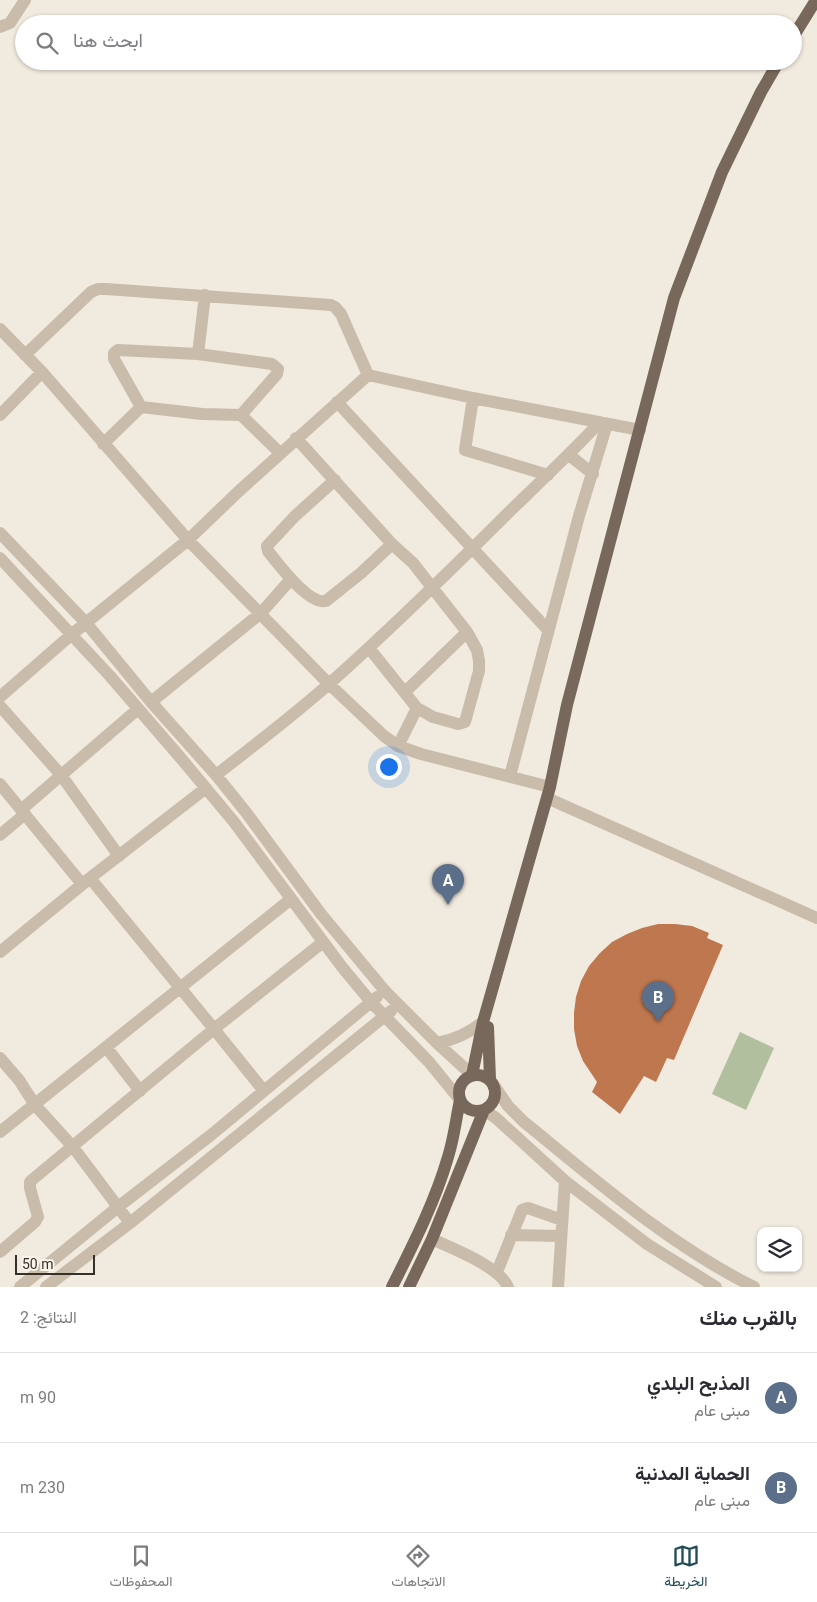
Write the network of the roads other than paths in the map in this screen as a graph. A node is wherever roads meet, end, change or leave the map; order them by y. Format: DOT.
graph roads {
  1 [pos="25,0"];
  2 [pos="816,0"];
  3 [pos="15,15"];
  4 [pos="15,15"];
  5 [pos="802,23"];
  6 [pos="0,27"];
  7 [pos="774,70"];
  8 [pos="205,295"];
  9 [pos="0,329"];
  10 [pos="198,354"];
  11 [pos="26,355"];
  12 [pos="42,372"];
  13 [pos="368,375"];
  14 [pos="473,398"];
  15 [pos="337,402"];
  16 [pos="141,407"];
  17 [pos="0,415"];
  18 [pos="241,415"];
  19 [pos="603,423"];
  20 [pos="640,430"];
  21 [pos="296,438"];
  22 [pos="103,444"];
  23 [pos="280,453"];
  24 [pos="570,454"];
  25 [pos="593,474"];
  26 [pos="548,475"];
  27 [pos="335,480"];
  28 [pos="0,533"];
  29 [pos="188,540"];
  30 [pos="392,544"];
  31 [pos="472,549"];
  32 [pos="0,558"];
  33 [pos="290,579"];
  34 [pos="433,588"];
  35 [pos="261,613"];
  36 [pos="87,624"];
  37 [pos="548,630"];
  38 [pos="467,632"];
  39 [pos="72,635"];
  40 [pos="368,648"];
  41 [pos="329,684"];
  42 [pos="405,692"];
  43 [pos="0,697"];
  44 [pos="151,702"];
  45 [pos="0,706"];
  46 [pos="417,708"];
  47 [pos="138,709"];
  48 [pos="398,746"];
  49 [pos="60,775"];
  50 [pos="216,776"];
  51 [pos="510,776"];
  52 [pos="0,784"];
  53 [pos="206,788"];
  54 [pos="549,793"];
  55 [pos="23,812"];
  56 [pos="0,835"];
  57 [pos="119,856"];
  58 [pos="86,881"];
  59 [pos="291,899"];
  60 [pos="817,918"];
  61 [pos="323,942"];
  62 [pos="2,946"];
  63 [pos="179,987"];
  64 [pos="385,991"];
  65 [pos="491,999"];
  66 [pos="371,1002"];
  67 [pos="399,1005"];
  68 [pos="384,1016"];
  69 [pos="483,1022"];
  70 [pos="214,1029"];
  71 [pos="437,1043"];
  72 [pos="106,1048"];
  73 [pos="0,1058"];
  74 [pos="472,1075"];
  75 [pos="492,1082"];
  76 [pos="140,1091"];
  77 [pos="264,1091"];
  78 [pos="460,1100"];
  79 [pos="35,1105"];
  80 [pos="484,1110"];
  81 [pos="229,1120"];
  82 [pos="0,1132"];
  83 [pos="240,1134"];
  84 [pos="73,1147"];
  85 [pos="564,1181"];
  86 [pos="118,1207"];
  87 [pos="562,1220"];
  88 [pos="130,1223"];
  89 [pos="511,1235"];
  90 [pos="561,1236"];
  91 [pos="432,1239"];
  92 [pos="0,1252"];
  93 [pos="497,1272"];
  94 [pos="20,1287"];
  95 [pos="46,1287"];
  96 [pos="392,1287"];
  97 [pos="409,1287"];
  98 [pos="508,1287"];
  99 [pos="558,1287"];
  100 [pos="716,1287"];
  101 [pos="754,1287"];
  1 -- 3 [label="street"];
  2 -- 5 [label="main road"];
  4 -- 6 [label="street"];
  7 -- 20 [label="main road"];
  8 -- 10 [label="street"];
  8 -- 11 [label="street"];
  8 -- 13 [label="street"];
  9 -- 11 [label="street"];
  10 -- 16 [label="street"];
  10 -- 18 [label="street"];
  11 -- 12 [label="street"];
  12 -- 17 [label="street"];
  12 -- 22 [label="street"];
  13 -- 14 [label="street"];
  13 -- 15 [label="street"];
  14 -- 19 [label="street"];
  14 -- 26 [label="street"];
  15 -- 21 [label="street"];
  15 -- 31 [label="street"];
  16 -- 18 [label="street"];
  16 -- 22 [label="street"];
  18 -- 23 [label="street"];
  19 -- 20 [label="street"];
  19 -- 24 [label="street"];
  19 -- 25 [label="street"];
  20 -- 54 [label="main road"];
  21 -- 23 [label="street"];
  21 -- 27 [label="street"];
  22 -- 29 [label="street"];
  23 -- 29 [label="street"];
  24 -- 25 [label="street"];
  24 -- 26 [label="street"];
  25 -- 37 [label="street"];
  26 -- 31 [label="street"];
  27 -- 30 [label="street"];
  27 -- 33 [label="street"];
  28 -- 36 [label="street"];
  29 -- 35 [label="street"];
  29 -- 36 [label="street"];
  30 -- 33 [label="street"];
  30 -- 34 [label="street"];
  31 -- 34 [label="street"];
  31 -- 37 [label="street"];
  32 -- 39 [label="street"];
  33 -- 35 [label="street"];
  34 -- 38 [label="street"];
  34 -- 40 [label="street"];
  35 -- 41 [label="street"];
  35 -- 44 [label="street"];
  36 -- 39 [label="street"];
  36 -- 44 [label="street"];
  37 -- 51 [label="street"];
  38 -- 42 [label="street"];
  38 -- 46 [label="street"];
  39 -- 43 [label="street"];
  39 -- 47 [label="street"];
  40 -- 41 [label="street"];
  40 -- 42 [label="street"];
  41 -- 48 [label="street"];
  41 -- 50 [label="street"];
  42 -- 46 [label="street"];
  44 -- 50 [label="street"];
  45 -- 49 [label="street"];
  46 -- 48 [label="street"];
  47 -- 49 [label="street"];
  47 -- 53 [label="street"];
  48 -- 51 [label="street"];
  49 -- 55 [label="street"];
  49 -- 57 [label="street"];
  50 -- 64 [label="street"];
  51 -- 54 [label="street"];
  52 -- 55 [label="street"];
  53 -- 57 [label="street"];
  53 -- 59 [label="street"];
  54 -- 60 [label="street"];
  54 -- 65 [label="main road"];
  55 -- 56 [label="street"];
  55 -- 58 [label="street"];
  57 -- 58 [label="street"];
  58 -- 62 [label="street"];
  58 -- 63 [label="street"];
  59 -- 61 [label="street"];
  59 -- 63 [label="street"];
  61 -- 66 [label="street"];
  61 -- 70 [label="street"];
  63 -- 70 [label="street"];
  63 -- 72 [label="street"];
  64 -- 66 [label="street"];
  64 -- 67 [label="street"];
  65 -- 69 [label="main road"];
  65 -- 75 [label="main road"];
  66 -- 68 [label="street"];
  66 -- 77 [label="street"];
  67 -- 68 [label="street"];
  67 -- 71 [label="street"];
  68 -- 78 [label="street"];
  68 -- 83 [label="street"];
  69 -- 71 [label="street"];
  69 -- 74 [label="main road"];
  70 -- 76 [label="street"];
  70 -- 77 [label="street"];
  71 -- 74 [label="street"];
  72 -- 76 [label="street"];
  72 -- 79 [label="street"];
  73 -- 79 [label="street"];
  74 -- 75 [label="main road"];
  74 -- 78 [label="main road"];
  75 -- 80 [label="main road"];
  75 -- 101 [label="street"];
  76 -- 84 [label="street"];
  77 -- 81 [label="street"];
  78 -- 80 [label="main road"];
  78 -- 96 [label="main road"];
  79 -- 82 [label="street"];
  79 -- 84 [label="street"];
  80 -- 85 [label="street"];
  80 -- 91 [label="main road"];
  81 -- 83 [label="street"];
  81 -- 86 [label="street"];
  83 -- 88 [label="street"];
  84 -- 86 [label="street"];
  84 -- 92 [label="street"];
  85 -- 87 [label="street"];
  85 -- 100 [label="street"];
  86 -- 88 [label="street"];
  86 -- 94 [label="street"];
  87 -- 89 [label="street"];
  87 -- 90 [label="street"];
  88 -- 95 [label="street"];
  89 -- 90 [label="street"];
  89 -- 93 [label="street"];
  90 -- 99 [label="street"];
  91 -- 93 [label="street"];
  91 -- 97 [label="main road"];
  93 -- 98 [label="street"];
}
